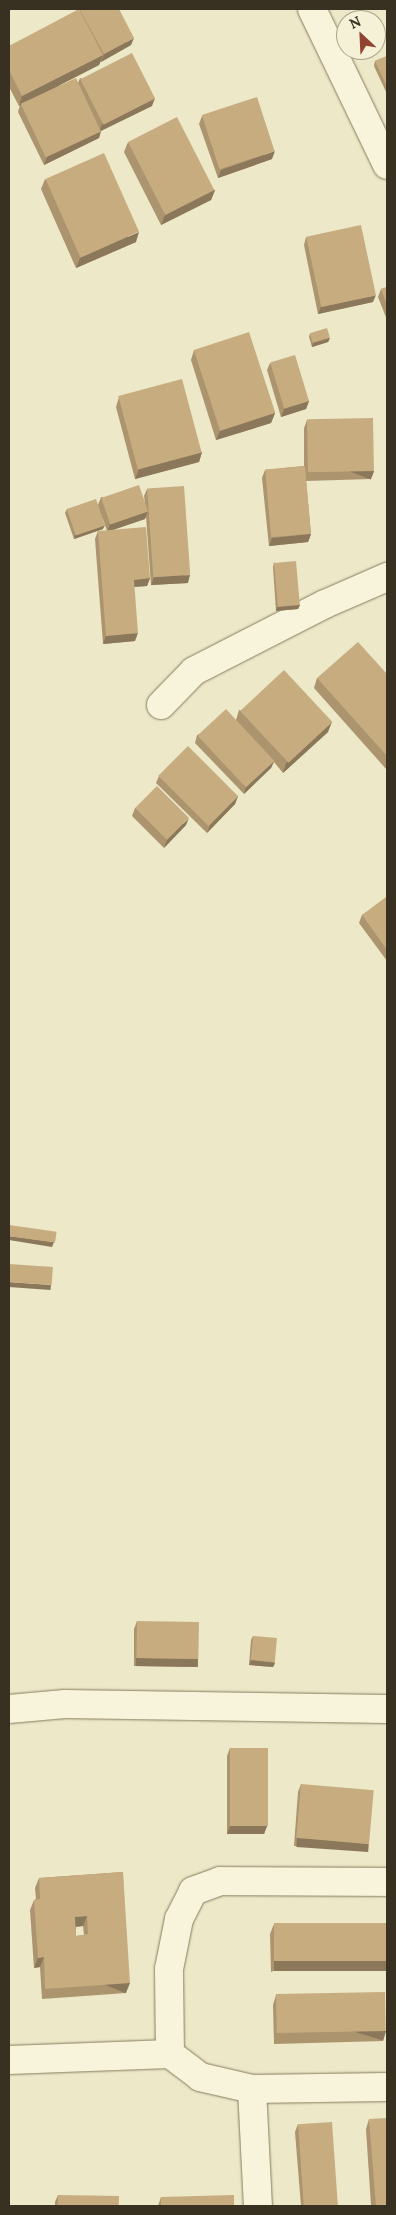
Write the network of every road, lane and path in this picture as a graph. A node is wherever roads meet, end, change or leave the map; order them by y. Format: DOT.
graph roads {
  1 [pos="312,9"];
  2 [pos="387,165"];
  3 [pos="387,576"];
  4 [pos="161,706"];
  5 [pos="9,1709"];
  6 [pos="387,1709"];
  7 [pos="387,1882"];
  8 [pos="170,2054"];
  9 [pos="9,2060"];
  10 [pos="387,2087"];
  11 [pos="252,2089"];
  12 [pos="258,2206"];
  1 -- 2 [label="street"];
  3 -- 4 [label="street"];
  5 -- 6 [label="street"];
  7 -- 8 [label="street"];
  8 -- 9 [label="street"];
  8 -- 11 [label="street"];
  10 -- 11 [label="street"];
  11 -- 12 [label="street"];
}
